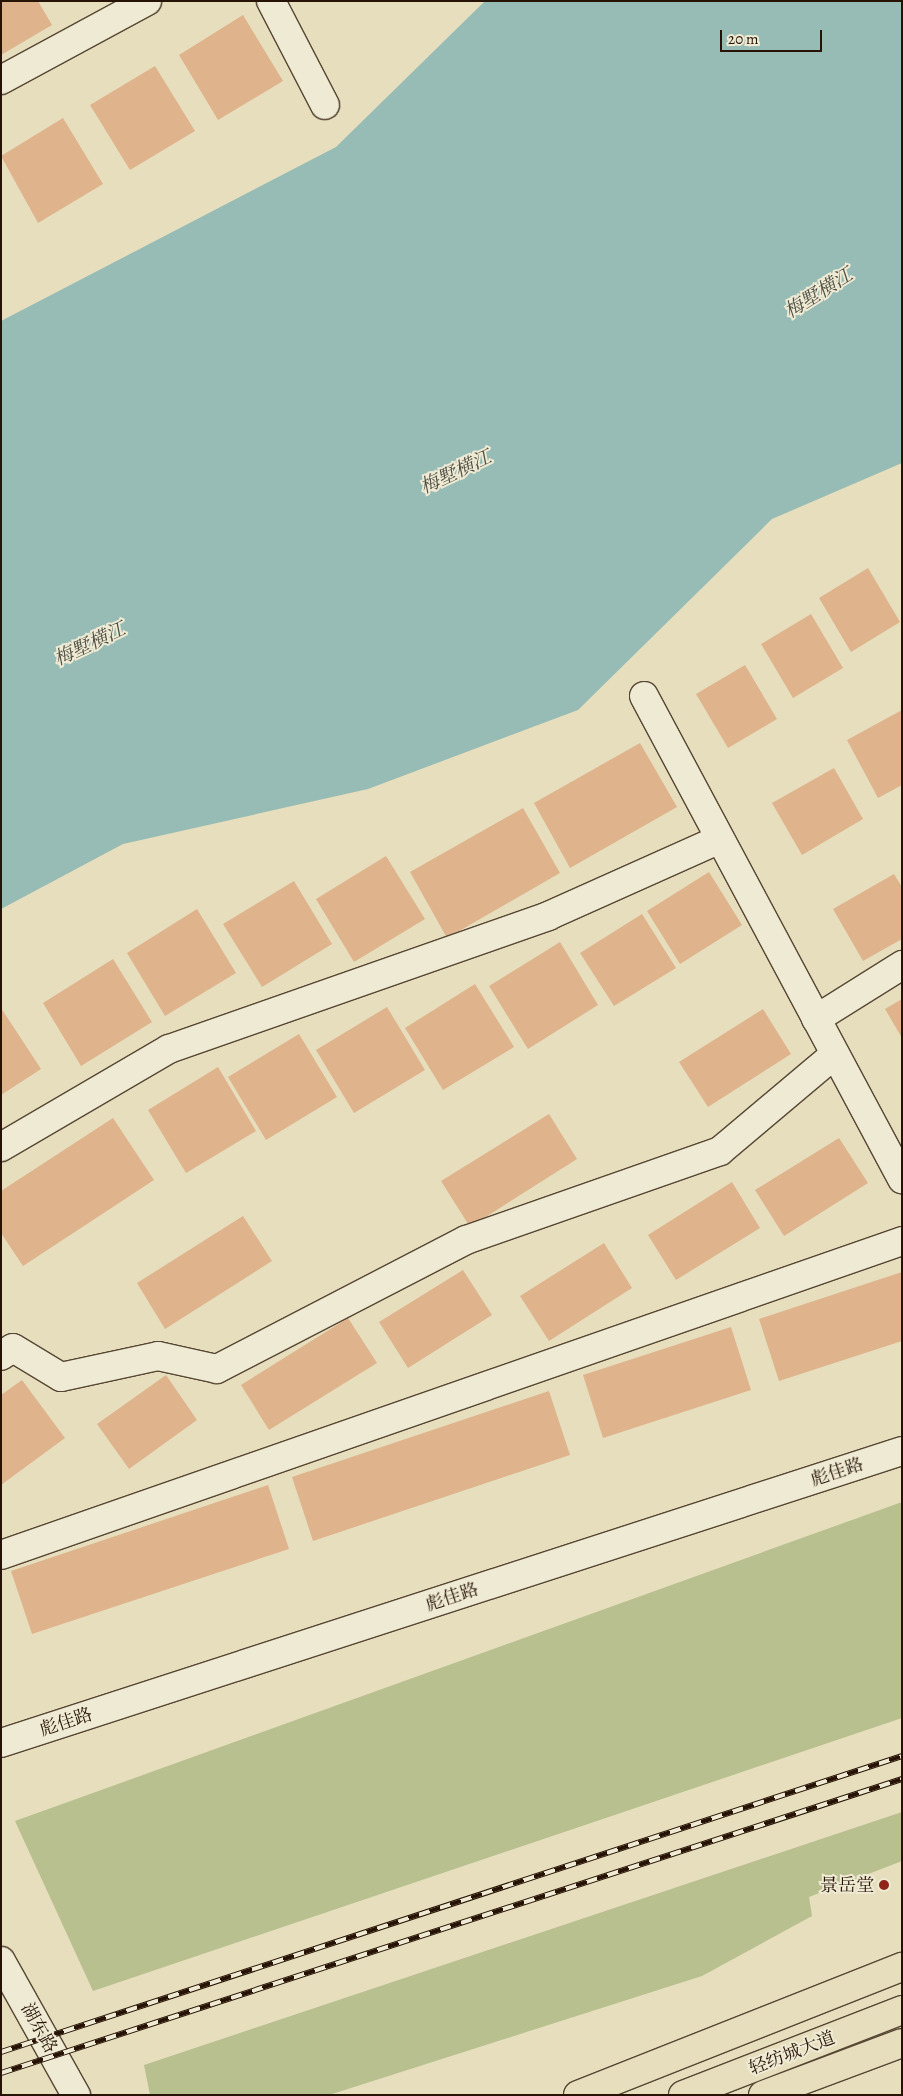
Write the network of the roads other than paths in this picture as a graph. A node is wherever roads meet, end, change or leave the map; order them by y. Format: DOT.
graph roads {
  1 [pos="147,1"];
  2 [pos="272,1"];
  3 [pos="1,80"];
  4 [pos="325,105"];
  5 [pos="644,696"];
  6 [pos="720,839"];
  7 [pos="902,965"];
  8 [pos="816,1019"];
  9 [pos="835,1054"];
  10 [pos="1,1147"];
  11 [pos="902,1180"];
  12 [pos="902,1241"];
  13 [pos="1,1356"];
  14 [pos="902,1451"];
  15 [pos="1,1555"];
  16 [pos="1,1743"];
  17 [pos="1,1961"];
  18 [pos="902,1967"];
  19 [pos="902,2010"];
  20 [pos="902,2043"];
  21 [pos="76,2095"];
  22 [pos="578,2095"];
  23 [pos="683,2095"];
  24 [pos="763,2095"];
  1 -- 3 [label="street"];
  2 -- 4 [label="street"];
  5 -- 6 [label="street"];
  6 -- 8 [label="street"];
  6 -- 10 [label="street"];
  7 -- 8 [label="street"];
  8 -- 9 [label="street"];
  9 -- 11 [label="street"];
  9 -- 13 [label="street"];
  12 -- 15 [label="street"];
  14 -- 16 [label="street, 彪佳路"];
  17 -- 21 [label="street, 湖东路"];
  18 -- 22 [label="main road"];
  19 -- 23 [label="main road, 轻纺城大道"];
  20 -- 24 [label="main road"];
}
